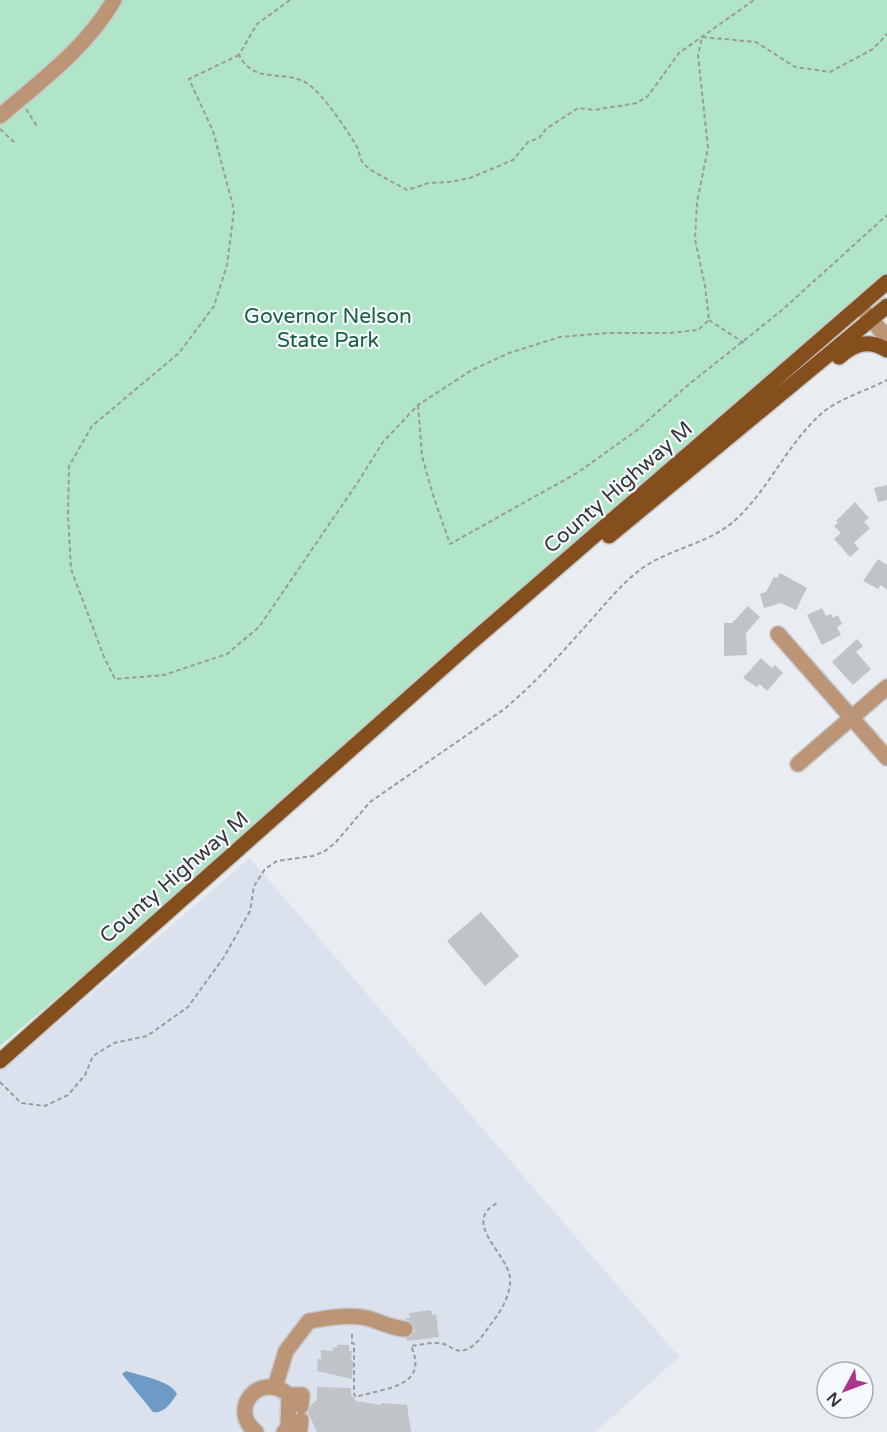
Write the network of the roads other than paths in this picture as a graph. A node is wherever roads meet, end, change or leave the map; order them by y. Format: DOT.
graph roads {
  1 [pos="114,0"];
  2 [pos="0,116"];
  3 [pos="887,282"];
  4 [pos="874,294"];
  5 [pos="860,306"];
  6 [pos="886,308"];
  7 [pos="871,320"];
  8 [pos="887,338"];
  9 [pos="887,350"];
  10 [pos="714,449"];
  11 [pos="778,634"];
  12 [pos="887,687"];
  13 [pos="852,717"];
  14 [pos="378,726"];
  15 [pos="887,758"];
  16 [pos="798,764"];
  17 [pos="0,1061"];
  18 [pos="405,1329"];
  19 [pos="275,1387"];
  20 [pos="289,1395"];
  21 [pos="294,1422"];
  22 [pos="256,1432"];
  1 -- 2 [label="street"];
  3 -- 4 [label="main road, County Highway M"];
  4 -- 5 [label="main road, County Highway M"];
  4 -- 6 [label="street"];
  5 -- 7 [label="street"];
  5 -- 14 [label="main road, County Highway M"];
  6 -- 7 [label="main road, County Highway M"];
  7 -- 8 [label="street"];
  7 -- 10 [label="main road, County Highway M"];
  9 -- 10 [label="main road"];
  10 -- 14 [label="main road, County Highway M"];
  11 -- 13 [label="street"];
  12 -- 13 [label="street"];
  13 -- 15 [label="street"];
  13 -- 16 [label="street"];
  14 -- 17 [label="main road, County Highway M"];
  18 -- 19 [label="street"];
  19 -- 20 [label="street"];
  19 -- 22 [label="street"];
  20 -- 21 [label="street"];
  20 -- 21 [label="street"];
}
